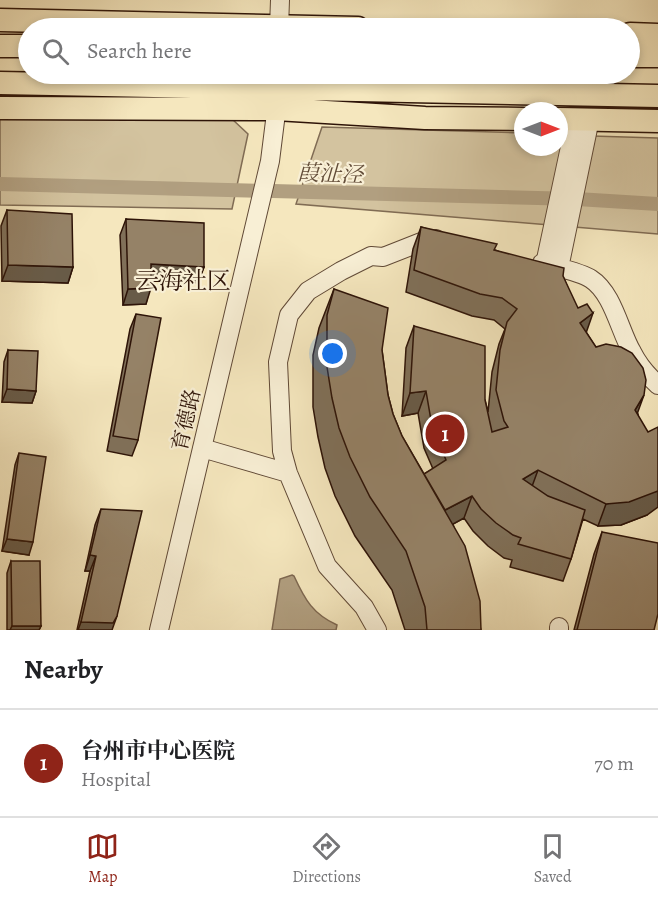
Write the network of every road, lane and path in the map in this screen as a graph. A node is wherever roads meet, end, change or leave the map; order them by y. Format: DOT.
graph roads {
  1 [pos="280,0"];
  2 [pos="279,18"];
  3 [pos="0,20"];
  4 [pos="18,21"];
  5 [pos="18,25"];
  6 [pos="640,34"];
  7 [pos="658,34"];
  8 [pos="0,37"];
  9 [pos="0,45"];
  10 [pos="18,46"];
  11 [pos="640,56"];
  12 [pos="658,57"];
  13 [pos="0,83"];
  14 [pos="18,84"];
  15 [pos="25,84"];
  16 [pos="278,90"];
  17 [pos="559,94"];
  18 [pos="658,96"];
  19 [pos="0,98"];
  20 [pos="0,108"];
  21 [pos="514,119"];
  22 [pos="575,119"];
  23 [pos="651,121"];
  24 [pos="454,242"];
  25 [pos="658,385"];
  26 [pos="202,448"];
  27 [pos="288,473"];
  28 [pos="159,630"];
  29 [pos="376,630"];
  1 -- 2 [label="street"];
  3 -- 4 [label="main road"];
  5 -- 8 [label="main road"];
  6 -- 7 [label="main road"];
  9 -- 10 [label="main road"];
  11 -- 12 [label="main road"];
  13 -- 14 [label="main road"];
  15 -- 16 [label="main road"];
  15 -- 19 [label="main road"];
  16 -- 17 [label="main road"];
  16 -- 20 [label="main road"];
  16 -- 21 [label="main road"];
  16 -- 26 [label="street, 育德路"];
  17 -- 18 [label="main road"];
  17 -- 23 [label="main road"];
  22 -- 23 [label="main road"];
  22 -- 25 [label="street"];
  24 -- 27 [label="street"];
  26 -- 27 [label="street"];
  26 -- 28 [label="street, 育德路"];
  27 -- 29 [label="street"];
}
